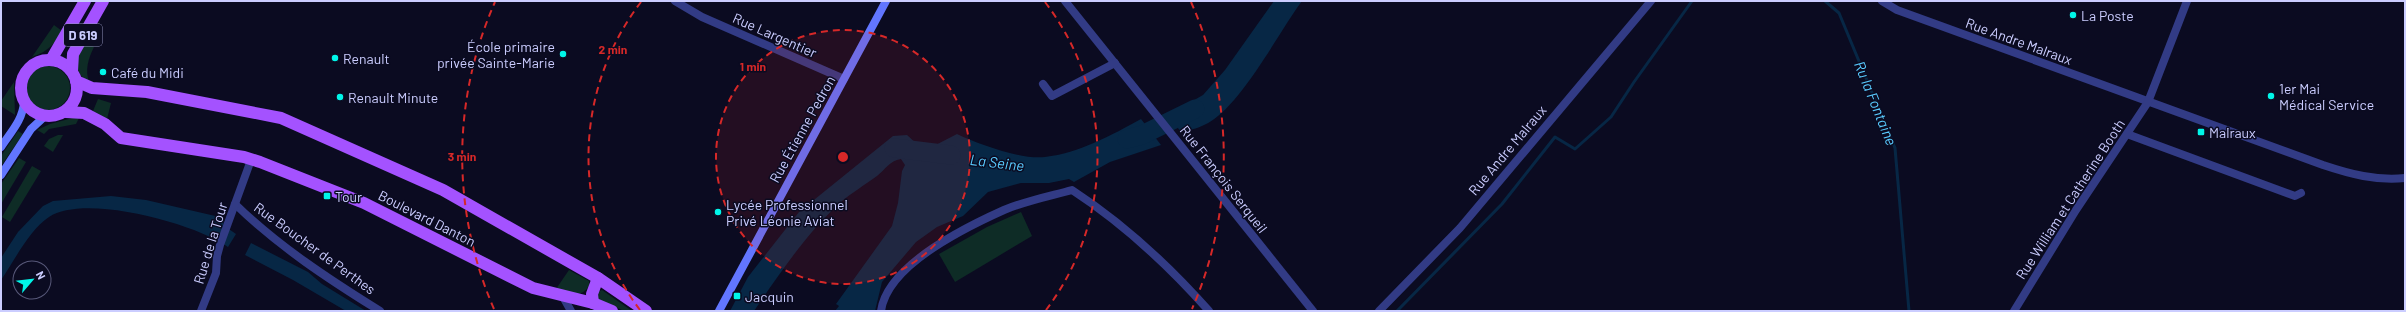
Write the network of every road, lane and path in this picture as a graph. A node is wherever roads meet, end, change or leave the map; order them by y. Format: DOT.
graph roads {
  1 [pos="85,1"];
  2 [pos="103,1"];
  3 [pos="675,1"];
  4 [pos="886,1"];
  5 [pos="1065,1"];
  6 [pos="1651,1"];
  7 [pos="1882,1"];
  8 [pos="2187,1"];
  9 [pos="51,60"];
  10 [pos="1115,63"];
  11 [pos="74,76"];
  12 [pos="844,79"];
  13 [pos="1042,84"];
  14 [pos="24,102"];
  15 [pos="2148,102"];
  16 [pos="66,112"];
  17 [pos="44,116"];
  18 [pos="2127,134"];
  19 [pos="1,147"];
  20 [pos="251,160"];
  21 [pos="1,175"];
  22 [pos="2405,178"];
  23 [pos="2302,194"];
  24 [pos="236,204"];
  25 [pos="598,278"];
  26 [pos="562,295"];
  27 [pos="592,307"];
  28 [pos="201,311"];
  29 [pos="380,311"];
  30 [pos="571,311"];
  31 [pos="612,311"];
  32 [pos="646,311"];
  33 [pos="719,311"];
  34 [pos="882,311"];
  35 [pos="1209,311"];
  36 [pos="1313,311"];
  37 [pos="1379,311"];
  38 [pos="2014,311"];
  1 -- 9 [label="main road, D 619"];
  2 -- 11 [label="main road, D 619"];
  3 -- 12 [label="street, Rue Largentier"];
  4 -- 12 [label="street, Rue Étienne Pedron"];
  5 -- 10 [label="street, Rue François Serqueil"];
  6 -- 37 [label="street, Rue Andre Malraux"];
  7 -- 15 [label="street, Rue Andre Malraux"];
  8 -- 15 [label="street, Rue William et Catherine Booth"];
  9 -- 11 [label="main road"];
  9 -- 14 [label="main road"];
  10 -- 13 [label="street"];
  10 -- 36 [label="street, Rue François Serqueil"];
  11 -- 16 [label="main road"];
  11 -- 25 [label="main road, Boulevard Danton"];
  12 -- 33 [label="street, Rue Étienne Pedron"];
  14 -- 17 [label="main road"];
  14 -- 19 [label="street"];
  15 -- 18 [label="street, Rue William et Catherine Booth"];
  15 -- 22 [label="street, Rue Andre Malraux"];
  16 -- 17 [label="main road"];
  16 -- 20 [label="main road, Boulevard Danton"];
  17 -- 21 [label="street"];
  18 -- 23 [label="street"];
  18 -- 38 [label="street, Rue William et Catherine Booth"];
  20 -- 24 [label="street, Rue de la Tour"];
  20 -- 26 [label="main road, Boulevard Danton"];
  24 -- 28 [label="street, Rue de la Tour"];
  24 -- 29 [label="street, Rue Boucher de Perthes"];
  25 -- 27 [label="main road"];
  25 -- 32 [label="main road, Boulevard Danton"];
  26 -- 27 [label="main road, Boulevard Danton"];
  26 -- 30 [label="street"];
  27 -- 31 [label="main road, Boulevard Danton"];
  34 -- 35 [label="street"];
}
